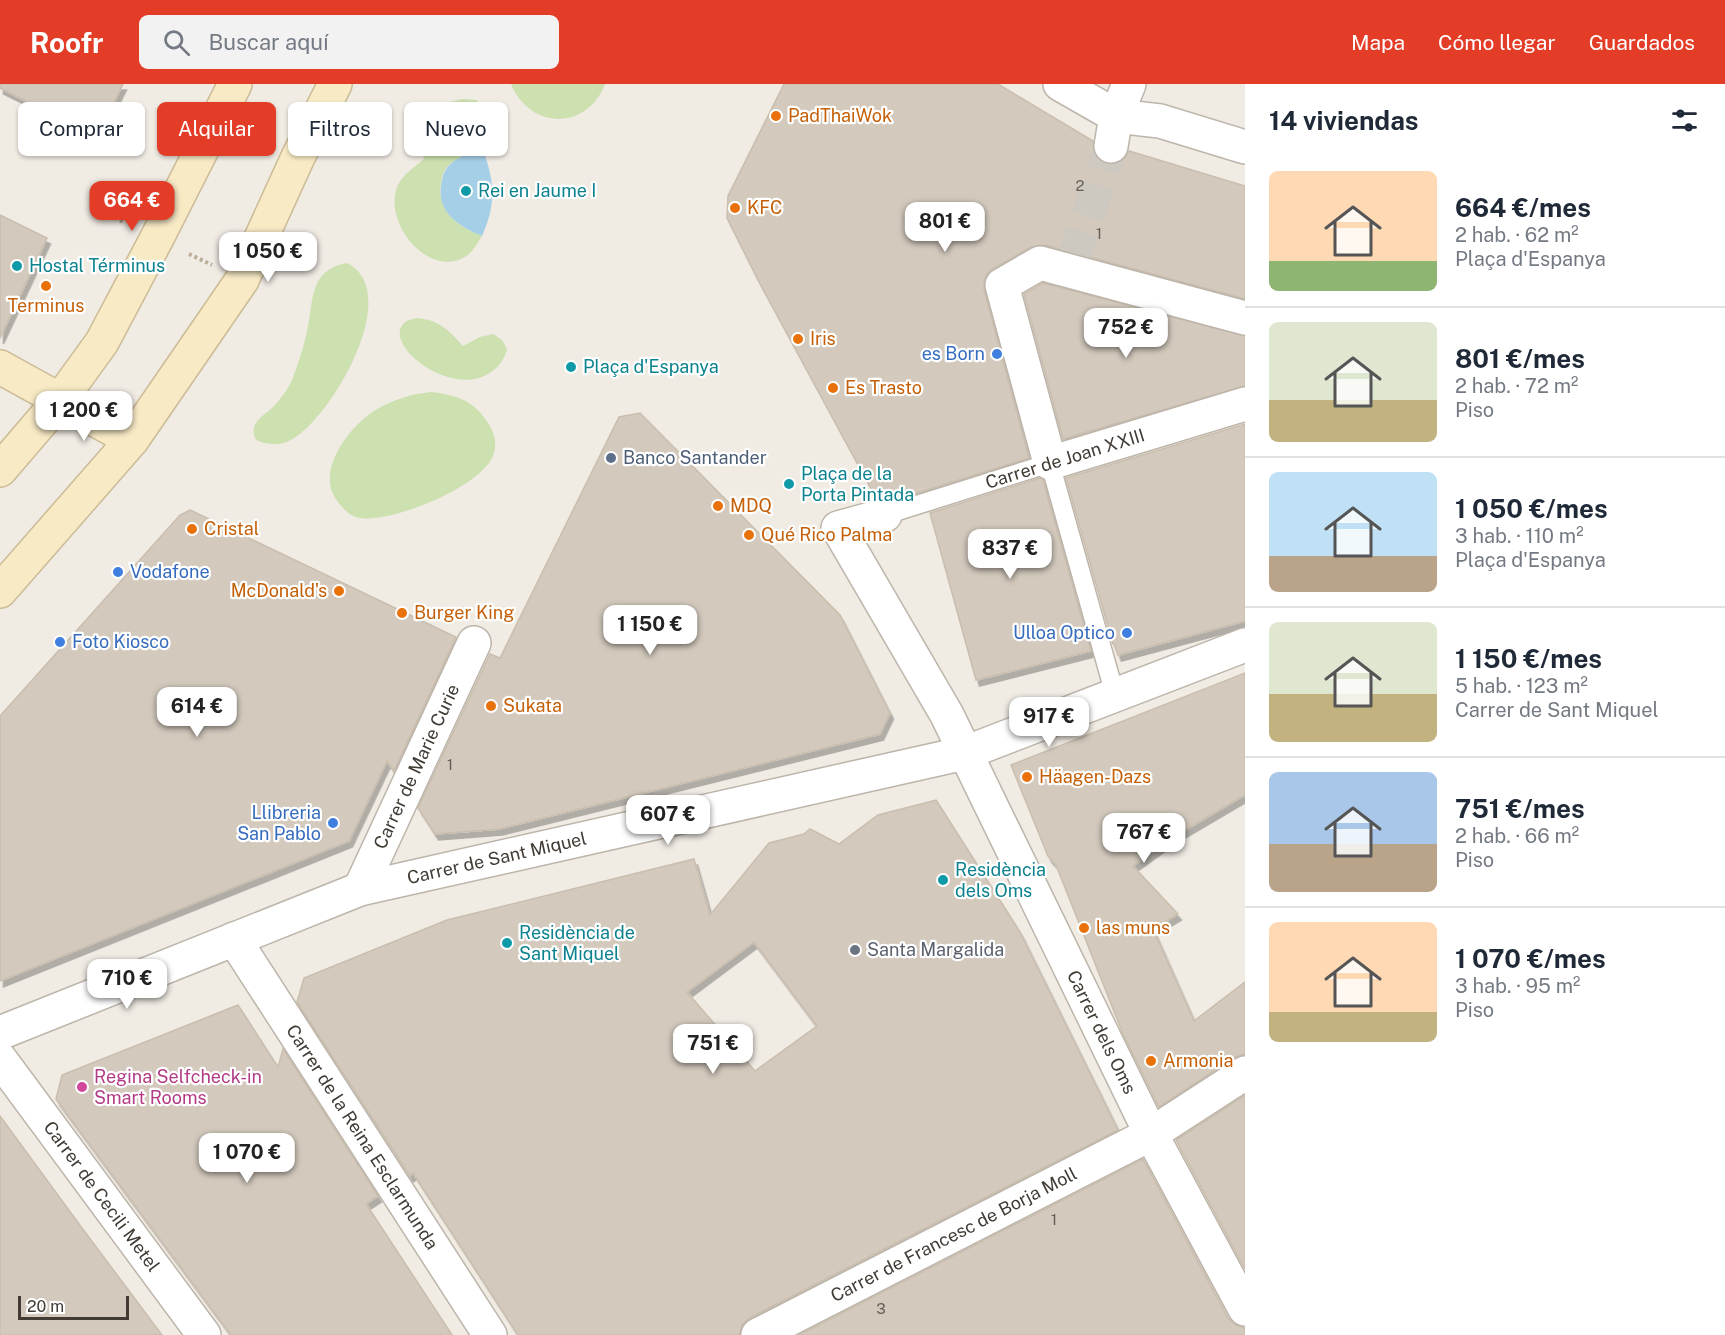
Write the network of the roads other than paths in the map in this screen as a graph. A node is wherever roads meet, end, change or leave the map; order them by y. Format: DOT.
graph roads {
  1 [pos="235,84"];
  2 [pos="335,84"];
  3 [pos="1060,84"];
  4 [pos="1129,84"];
  5 [pos="1114,131"];
  6 [pos="1245,147"];
  7 [pos="1245,318"];
  8 [pos="0,367"];
  9 [pos="60,400"];
  10 [pos="1245,404"];
  11 [pos="132,440"];
  12 [pos="1050,464"];
  13 [pos="0,470"];
  14 [pos="885,515"];
  15 [pos="0,591"];
  16 [pos="474,643"];
  17 [pos="1245,645"];
  18 [pos="1115,695"];
  19 [pos="965,753"];
  20 [pos="360,889"];
  21 [pos="234,939"];
  22 [pos="0,1034"];
  23 [pos="0,1059"];
  24 [pos="1245,1073"];
  25 [pos="1151,1134"];
  26 [pos="1245,1309"];
  27 [pos="204,1335"];
  28 [pos="490,1335"];
  29 [pos="758,1335"];
  1 -- 9 [label="main road"];
  2 -- 11 [label="main road"];
  3 -- 5 [label="street"];
  4 -- 5 [label="street"];
  5 -- 6 [label="street"];
  7 -- 12 [label="street"];
  8 -- 9 [label="main road"];
  9 -- 11 [label="main road"];
  9 -- 13 [label="main road"];
  10 -- 12 [label="street, Carrer de Joan XXIII"];
  11 -- 15 [label="main road"];
  12 -- 14 [label="lane, Carrer de Joan XXIII"];
  12 -- 18 [label="lane"];
  14 -- 19 [label="street"];
  16 -- 20 [label="street, Carrer de Marie Curie"];
  17 -- 18 [label="street, Carrer de Sant Miquel"];
  18 -- 19 [label="street, Carrer de Sant Miquel"];
  19 -- 20 [label="street, Carrer de Sant Miquel"];
  19 -- 25 [label="street, Carrer dels Oms"];
  20 -- 21 [label="street, Carrer de Sant Miquel"];
  21 -- 22 [label="street, Carrer de Sant Miquel"];
  21 -- 28 [label="street, Carrer de la Reina Esclarmunda"];
  23 -- 27 [label="street, Carrer de Cecili Metel"];
  24 -- 25 [label="street, Carrer de Francesc de Borja Moll"];
  25 -- 26 [label="street, Carrer dels Oms"];
  25 -- 29 [label="street, Carrer de Francesc de Borja Moll"];
}
